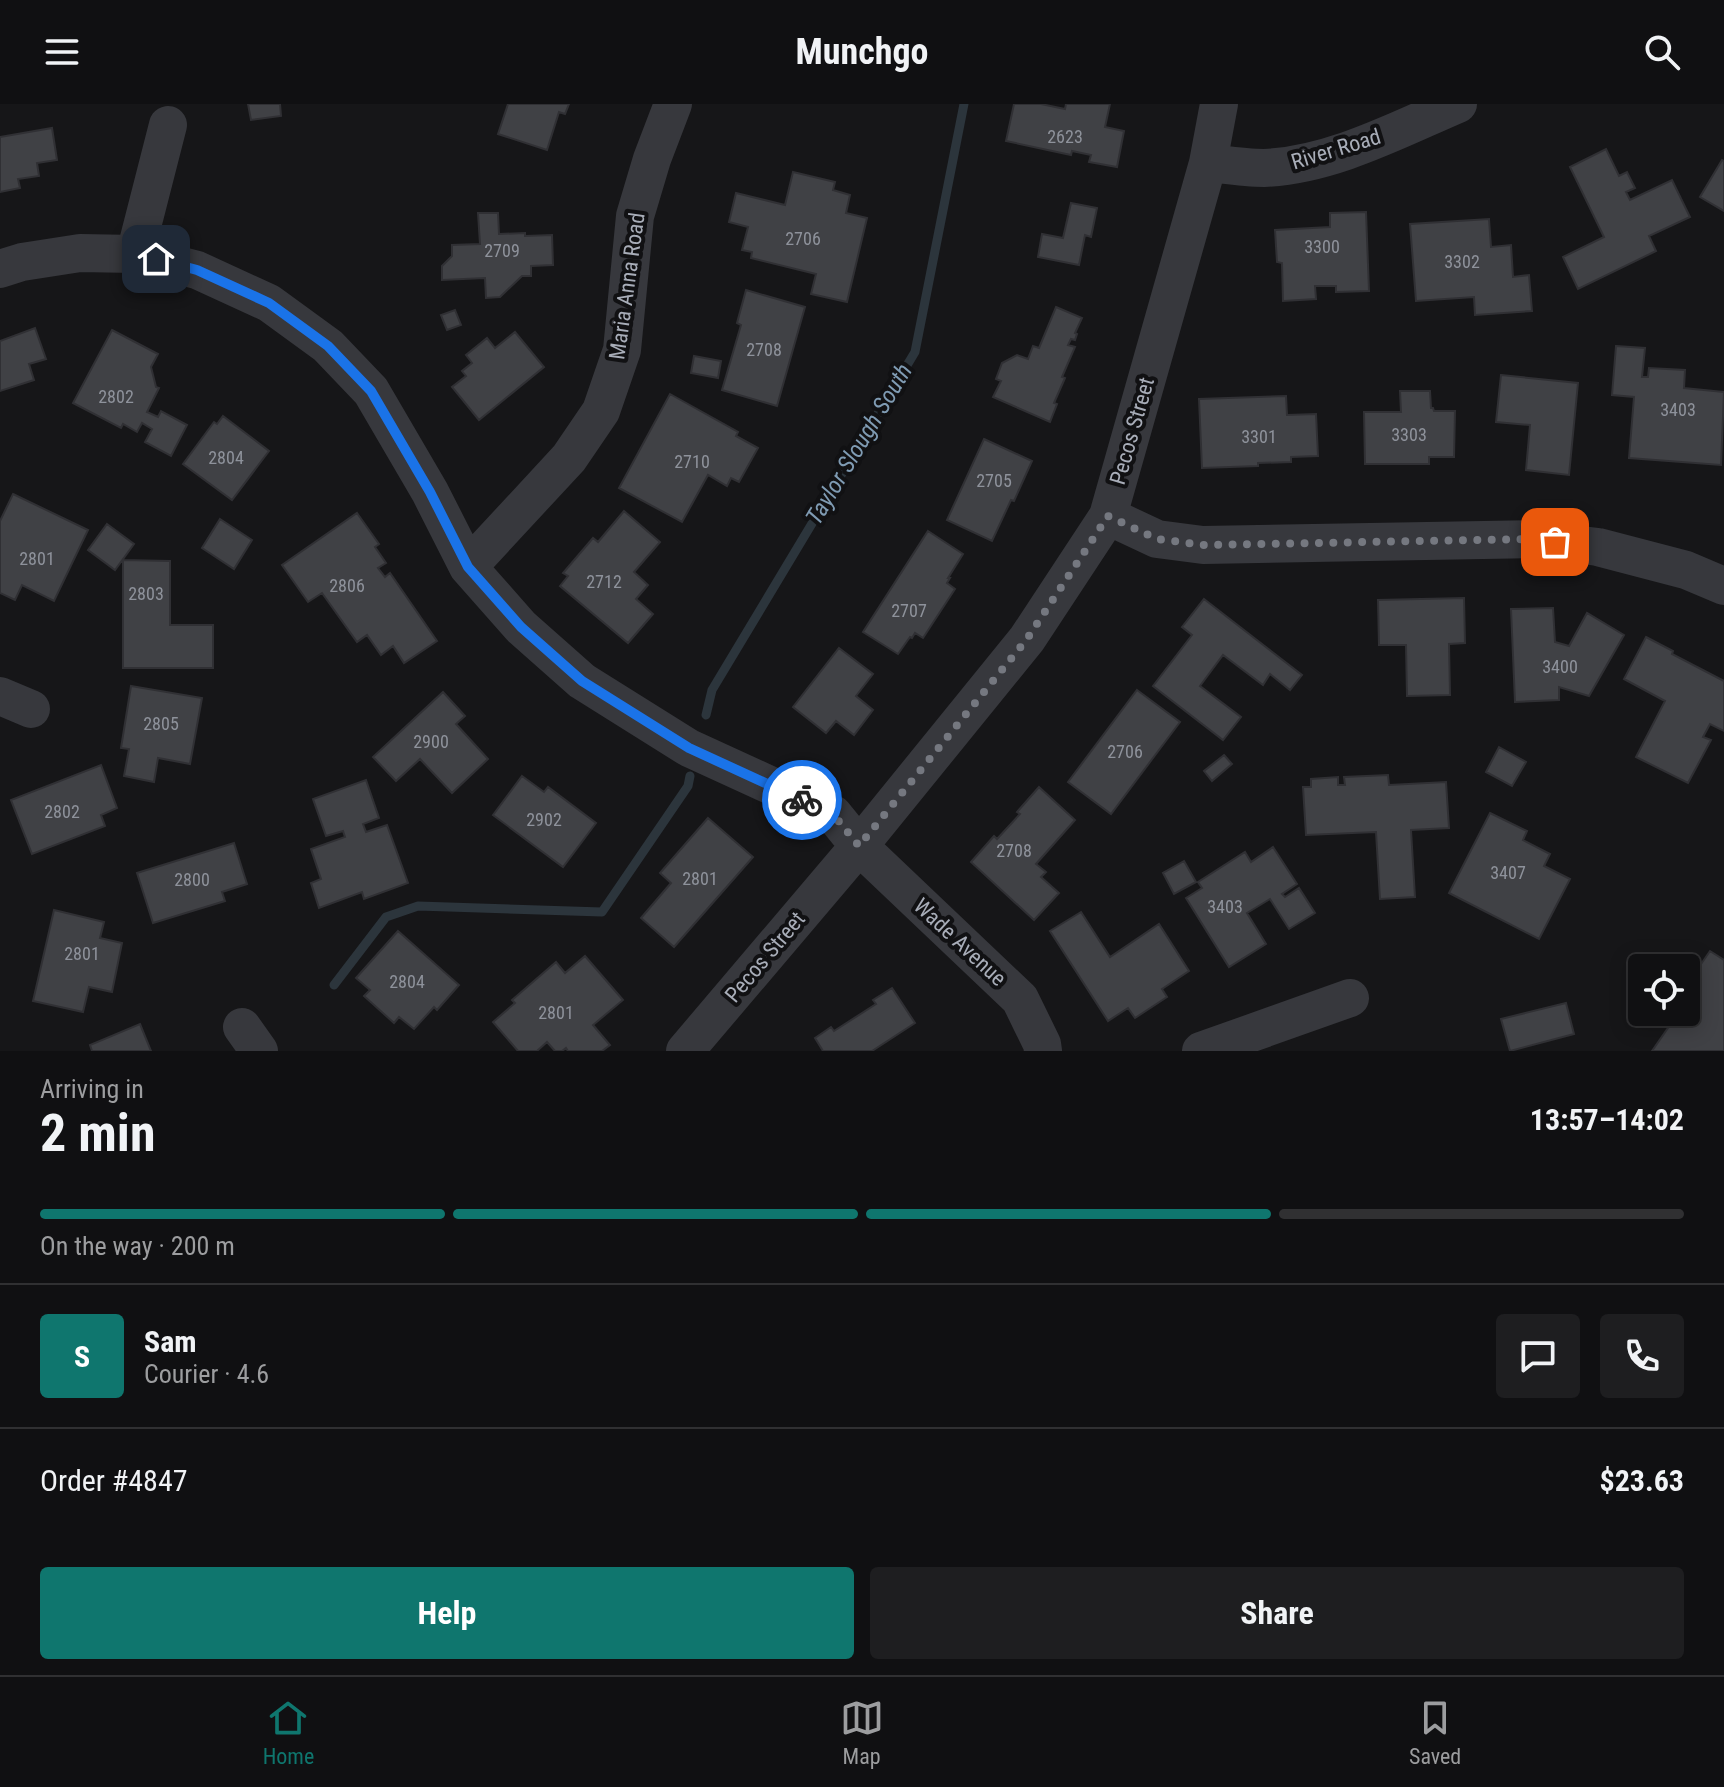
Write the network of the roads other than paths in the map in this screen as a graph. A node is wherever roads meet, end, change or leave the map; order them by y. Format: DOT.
graph roads {
  1 [pos="673,104"];
  2 [pos="1219,104"];
  3 [pos="1458,104"];
  4 [pos="168,125"];
  5 [pos="1208,163"];
  6 [pos="135,254"];
  7 [pos="0,269"];
  8 [pos="1108,516"];
  9 [pos="468,567"];
  10 [pos="1724,586"];
  11 [pos="859,846"];
  12 [pos="1350,998"];
  13 [pos="685,1051"];
  14 [pos="1043,1051"];
  15 [pos="1201,1051"];
  1 -- 9 [label="street, Maria Anna Road"];
  2 -- 5 [label="street, Pecos Street"];
  3 -- 5 [label="street, River Road"];
  4 -- 6 [label="street"];
  5 -- 8 [label="street, Pecos Street"];
  6 -- 7 [label="street, Wade Avenue"];
  6 -- 9 [label="street, Wade Avenue"];
  8 -- 10 [label="street"];
  8 -- 11 [label="street, Pecos Street"];
  9 -- 11 [label="street, Wade Avenue"];
  11 -- 13 [label="street, Pecos Street"];
  11 -- 14 [label="street, Wade Avenue"];
  12 -- 15 [label="street"];
}
